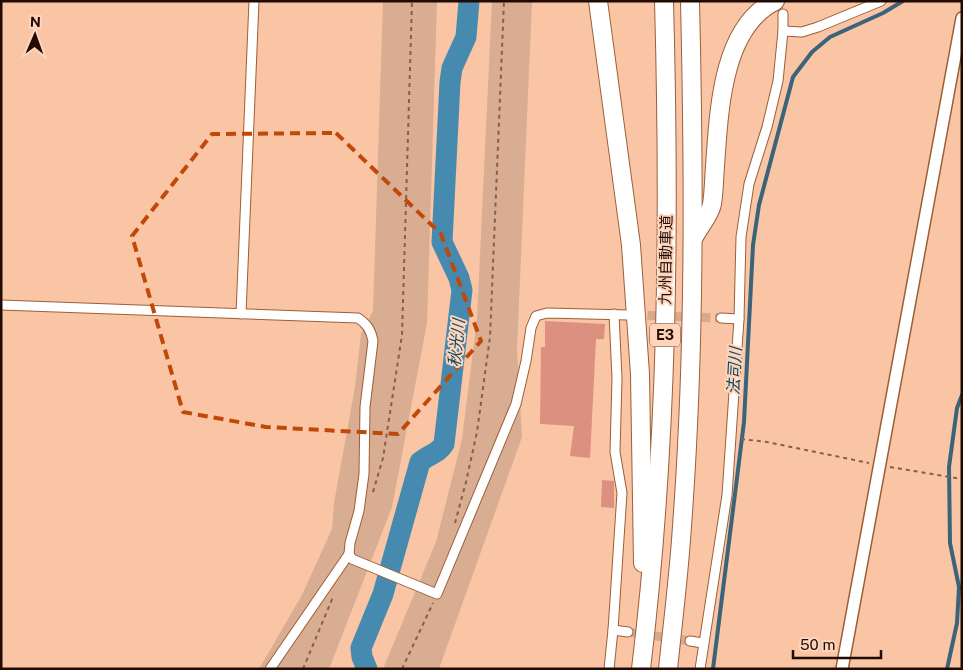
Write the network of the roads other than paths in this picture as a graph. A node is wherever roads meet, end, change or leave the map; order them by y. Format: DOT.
graph roads {
  1 [pos="254,1"];
  2 [pos="598,1"];
  3 [pos="664,1"];
  4 [pos="690,1"];
  5 [pos="881,1"];
  6 [pos="779,8"];
  7 [pos="962,18"];
  8 [pos="783,31"];
  9 [pos="692,240"];
  10 [pos="1,305"];
  11 [pos="241,314"];
  12 [pos="614,314"];
  13 [pos="629,315"];
  14 [pos="721,318"];
  15 [pos="739,319"];
  16 [pos="349,554"];
  17 [pos="613,630"];
  18 [pos="628,632"];
  19 [pos="690,641"];
  20 [pos="703,643"];
  21 [pos="644,644"];
  22 [pos="270,669"];
  23 [pos="609,669"];
  24 [pos="641,669"];
  25 [pos="668,669"];
  26 [pos="700,669"];
  27 [pos="842,669"];
  1 -- 11 [label="street"];
  2 -- 21 [label="highway"];
  3 -- 21 [label="highway, 九州自動車道 / E3"];
  4 -- 9 [label="highway, 九州自動車道 / E3"];
  5 -- 8 [label="street"];
  6 -- 8 [label="street"];
  6 -- 9 [label="highway"];
  7 -- 27 [label="street"];
  8 -- 15 [label="street"];
  9 -- 25 [label="highway, 九州自動車道 / E3"];
  10 -- 11 [label="street"];
  11 -- 16 [label="street"];
  12 -- 13 [label="street"];
  12 -- 16 [label="street"];
  12 -- 17 [label="street"];
  14 -- 15 [label="street"];
  15 -- 20 [label="street"];
  16 -- 22 [label="street"];
  17 -- 18 [label="street"];
  17 -- 23 [label="street"];
  19 -- 20 [label="street"];
  20 -- 26 [label="street"];
  21 -- 24 [label="highway, 九州自動車道 / E3"];
}
